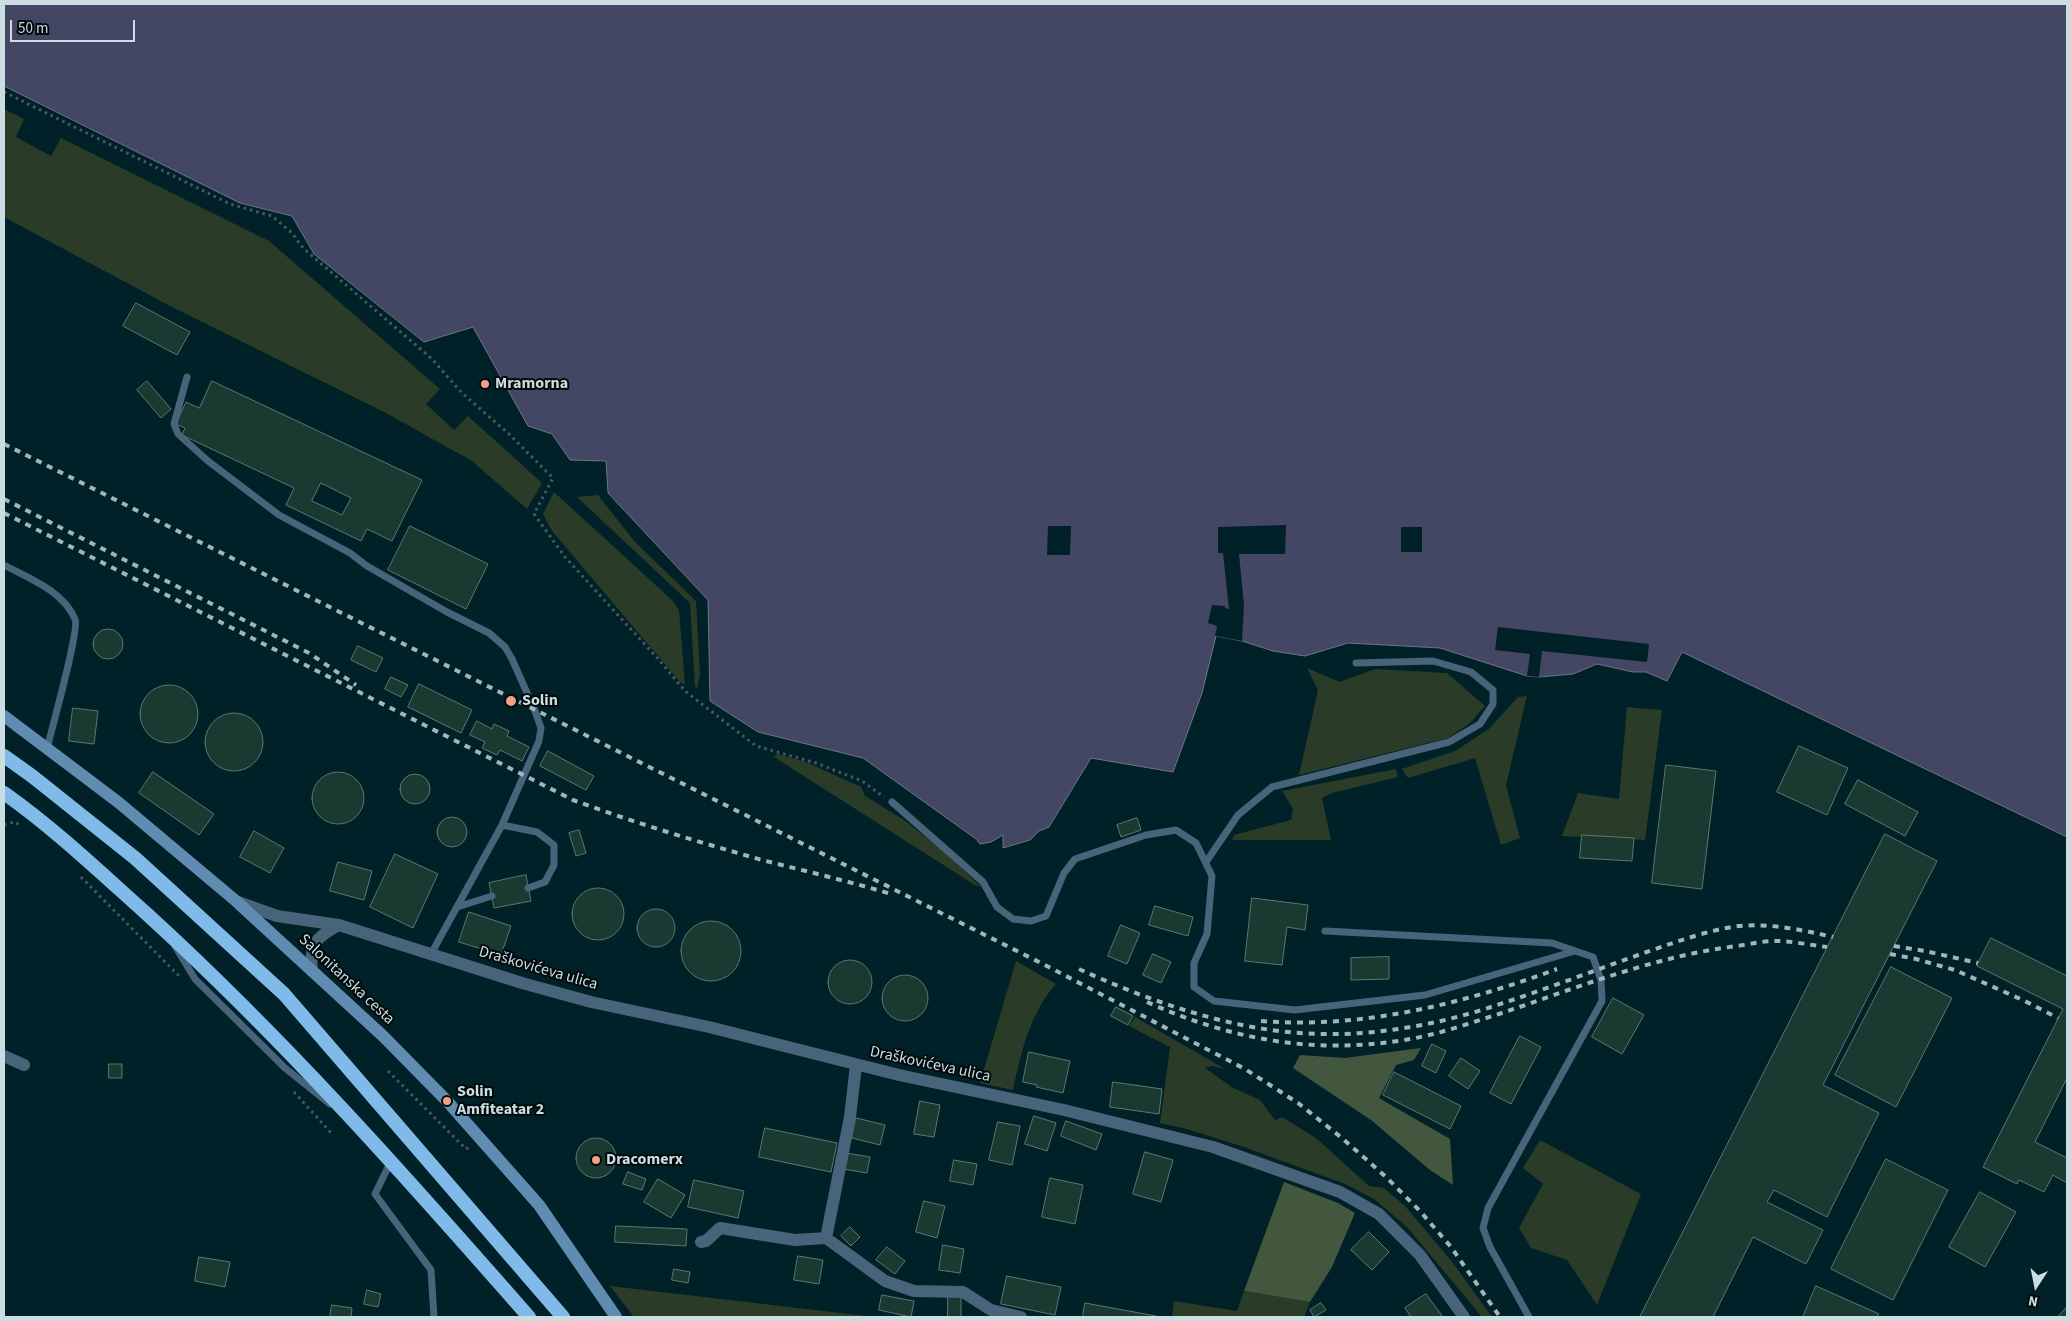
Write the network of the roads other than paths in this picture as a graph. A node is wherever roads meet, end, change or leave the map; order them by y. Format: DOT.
graph roads {
  1 [pos="186,377"];
  2 [pos="4,565"];
  3 [pos="1356,663"];
  4 [pos="4,716"];
  5 [pos="47,749"];
  6 [pos="4,756"];
  7 [pos="4,794"];
  8 [pos="892,802"];
  9 [pos="502,825"];
  10 [pos="1206,862"];
  11 [pos="528,888"];
  12 [pos="492,896"];
  13 [pos="236,902"];
  14 [pos="457,907"];
  15 [pos="339,926"];
  16 [pos="1325,931"];
  17 [pos="1575,951"];
  18 [pos="432,954"];
  19 [pos="312,971"];
  20 [pos="4,1056"];
  21 [pos="24,1065"];
  22 [pos="856,1065"];
  23 [pos="391,1160"];
  24 [pos="826,1238"];
  25 [pos="701,1242"];
  26 [pos="434,1317"];
  27 [pos="529,1317"];
  28 [pos="563,1317"];
  29 [pos="616,1317"];
  30 [pos="1021,1317"];
  31 [pos="1464,1317"];
  32 [pos="1529,1317"];
  1 -- 9 [label="lane"];
  2 -- 5 [label="lane"];
  3 -- 10 [label="lane"];
  4 -- 5 [label="main road, Salonitanska cesta"];
  5 -- 13 [label="main road, Salonitanska cesta"];
  6 -- 28 [label="highway"];
  7 -- 23 [label="highway"];
  8 -- 10 [label="lane"];
  9 -- 11 [label="lane"];
  9 -- 14 [label="lane"];
  10 -- 17 [label="lane"];
  12 -- 14 [label="lane"];
  13 -- 15 [label="street, Draškovićeva ulica"];
  13 -- 19 [label="main road, Salonitanska cesta"];
  14 -- 18 [label="lane"];
  15 -- 18 [label="street, Draškovićeva ulica"];
  15 -- 19 [label="street"];
  16 -- 17 [label="lane"];
  17 -- 32 [label="lane"];
  18 -- 22 [label="street, Draškovićeva ulica"];
  19 -- 29 [label="main road, Salonitanska cesta"];
  20 -- 21 [label="street"];
  22 -- 24 [label="street"];
  22 -- 31 [label="street, Draškovićeva ulica"];
  23 -- 26 [label="lane"];
  23 -- 27 [label="highway"];
  24 -- 25 [label="street"];
  24 -- 30 [label="street"];
}
